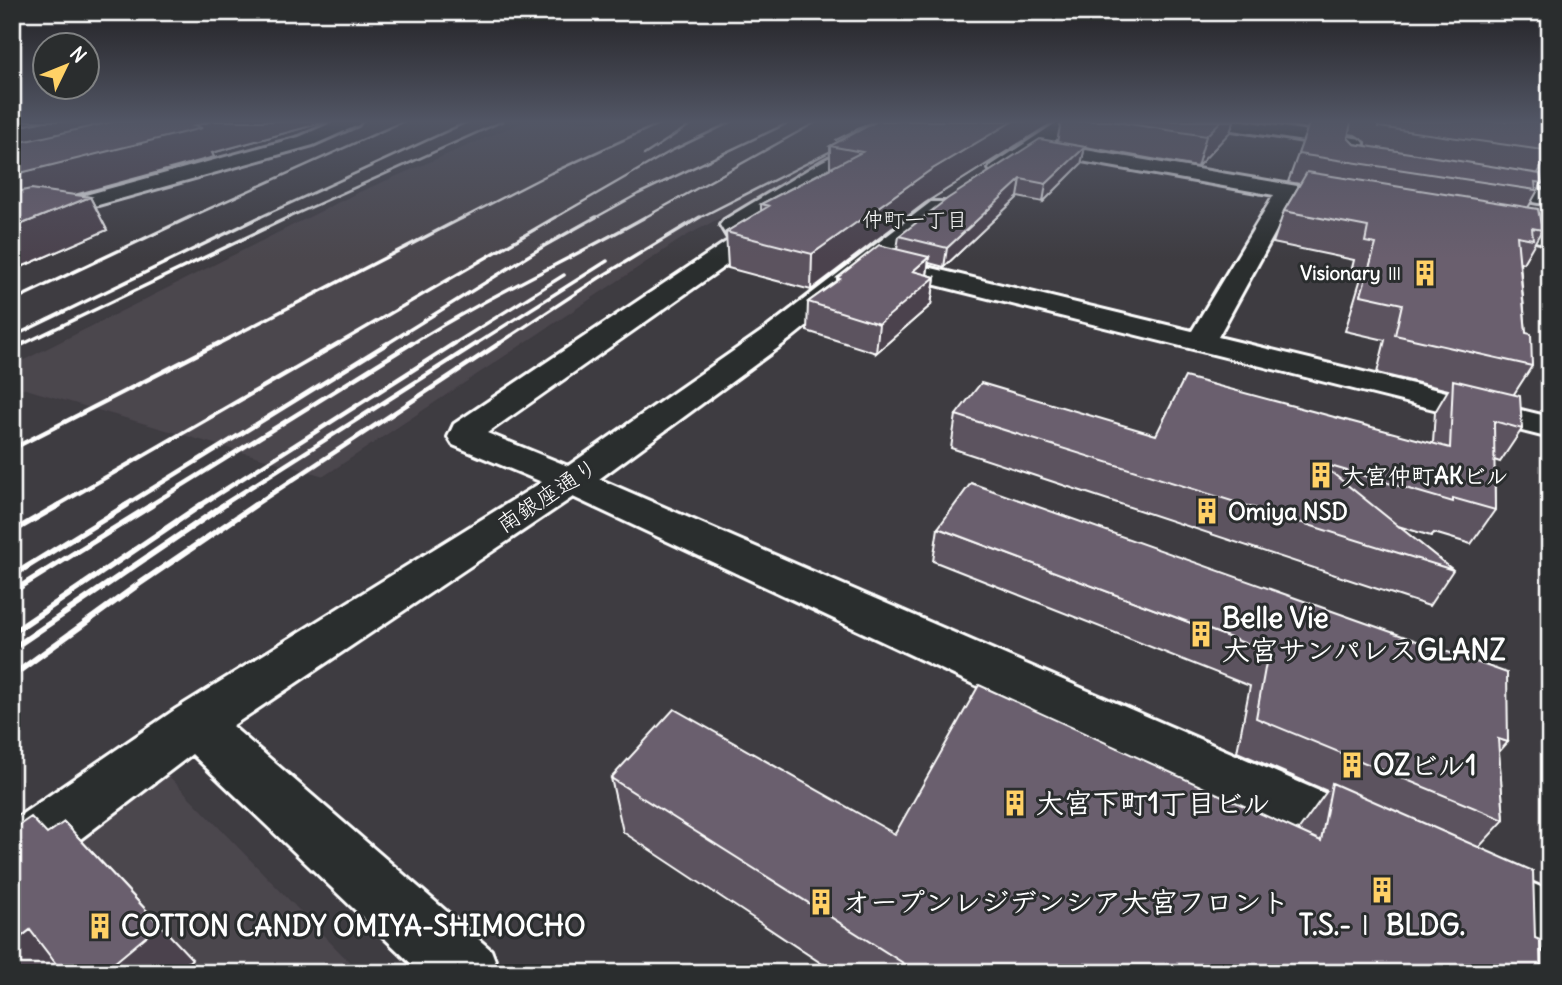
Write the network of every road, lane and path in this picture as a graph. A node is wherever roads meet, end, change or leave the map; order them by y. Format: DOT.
graph roads {
  1 [pos="209,167"];
  2 [pos="826,167"];
  3 [pos="1002,167"];
  4 [pos="1151,167"];
  5 [pos="1356,167"];
  6 [pos="1406,175"];
  7 [pos="980,181"];
  8 [pos="1460,184"];
  9 [pos="36,190"];
  10 [pos="1288,190"];
  11 [pos="958,194"];
  12 [pos="1550,198"];
  13 [pos="71,204"];
  14 [pos="1368,204"];
  15 [pos="1460,220"];
  16 [pos="12,222"];
  17 [pos="1550,237"];
  18 [pos="870,260"];
  19 [pos="1200,342"];
  20 [pos="1550,428"];
  21 [pos="571,481"];
  22 [pos="194,724"];
  23 [pos="1392,851"];
  24 [pos="12,855"];
  25 [pos="1455,880"];
  26 [pos="1550,922"];
  27 [pos="468,973"];
  1 -- 13 [label="street"];
  2 -- 21 [label="street"];
  3 -- 7 [label="street"];
  4 -- 10 [label="street"];
  5 -- 6 [label="street"];
  8 -- 12 [label="street"];
  9 -- 13 [label="street"];
  10 -- 14 [label="street"];
  10 -- 19 [label="street"];
  11 -- 18 [label="street, 南銀座通り"];
  13 -- 16 [label="street"];
  15 -- 17 [label="street"];
  18 -- 19 [label="street"];
  18 -- 21 [label="street, 南銀座通り"];
  19 -- 20 [label="street"];
  21 -- 22 [label="street, 南銀座通り"];
  21 -- 23 [label="street"];
  22 -- 24 [label="street, 南銀座通り"];
  22 -- 27 [label="street"];
  25 -- 26 [label="street"];
}
